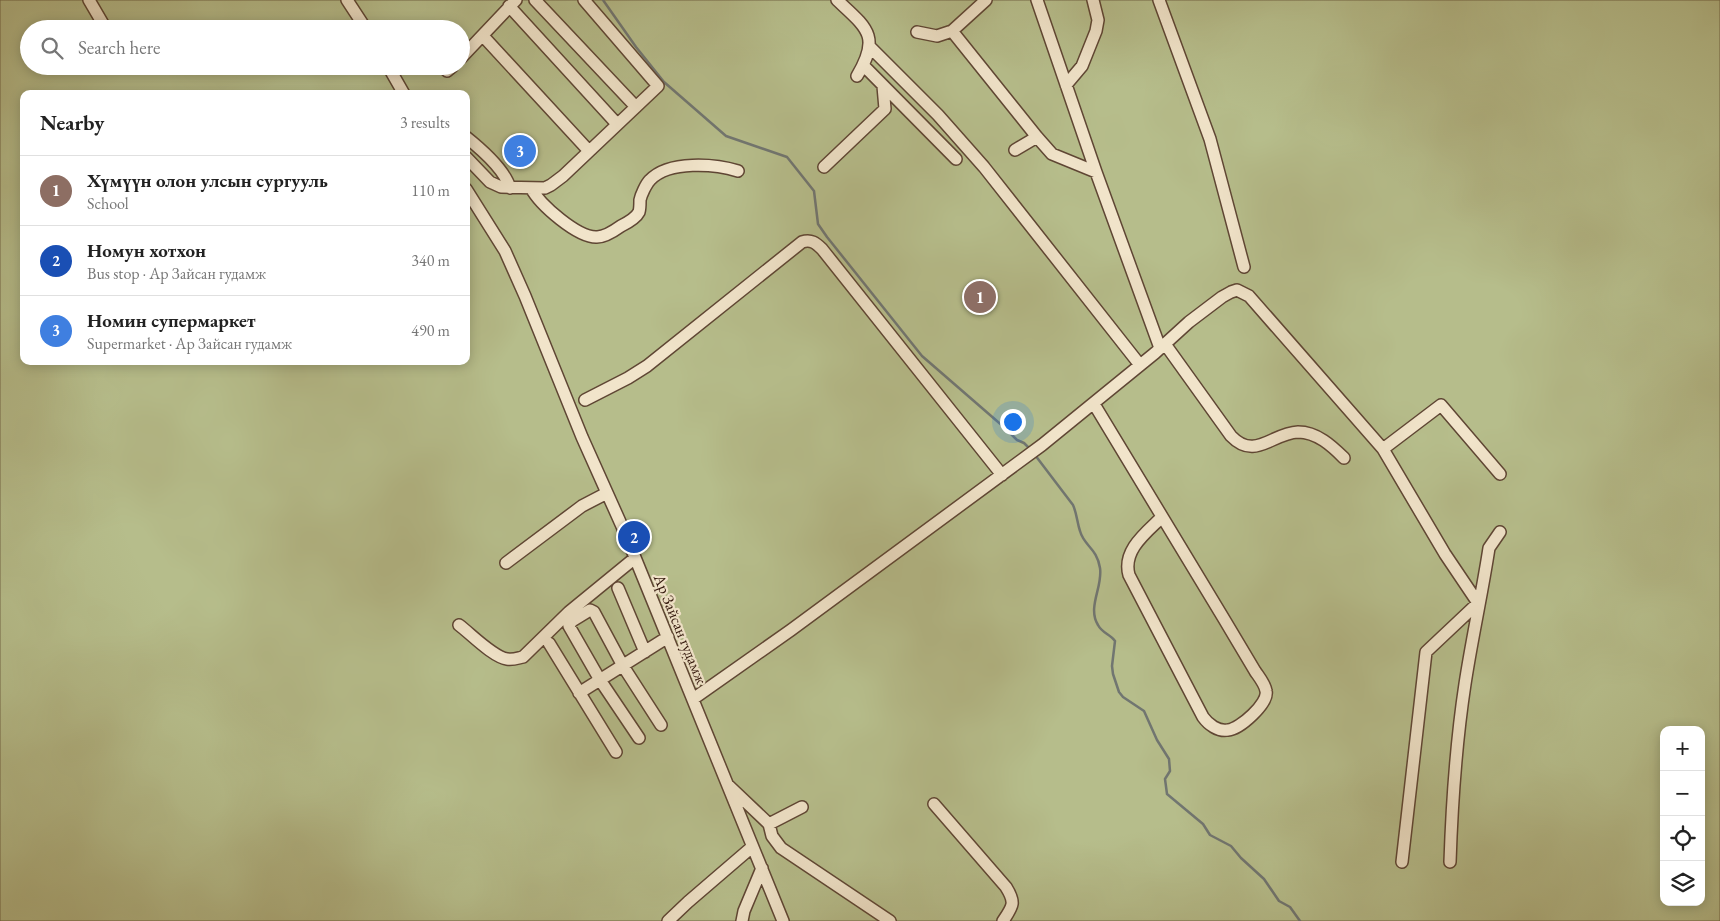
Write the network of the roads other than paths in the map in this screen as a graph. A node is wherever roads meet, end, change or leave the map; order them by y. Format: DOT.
graph roads {
  1 [pos="89,0"];
  2 [pos="347,0"];
  3 [pos="535,0"];
  4 [pos="584,0"];
  5 [pos="837,0"];
  6 [pos="986,0"];
  7 [pos="1037,0"];
  8 [pos="1093,0"];
  9 [pos="1159,0"];
  10 [pos="513,3"];
  11 [pos="101,20"];
  12 [pos="360,20"];
  13 [pos="952,31"];
  14 [pos="917,32"];
  15 [pos="483,36"];
  16 [pos="870,47"];
  17 [pos="470,49"];
  18 [pos="863,65"];
  19 [pos="393,75"];
  20 [pos="857,76"];
  21 [pos="1066,85"];
  22 [pos="883,86"];
  23 [pos="402,90"];
  24 [pos="636,107"];
  25 [pos="617,124"];
  26 [pos="1037,137"];
  27 [pos="470,141"];
  28 [pos="1015,150"];
  29 [pos="589,151"];
  30 [pos="956,159"];
  31 [pos="470,161"];
  32 [pos="824,167"];
  33 [pos="738,171"];
  34 [pos="1096,172"];
  35 [pos="510,188"];
  36 [pos="531,188"];
  37 [pos="470,196"];
  38 [pos="1244,267"];
  39 [pos="1163,346"];
  40 [pos="1140,365"];
  41 [pos="585,400"];
  42 [pos="1094,404"];
  43 [pos="1382,449"];
  44 [pos="1344,458"];
  45 [pos="1500,474"];
  46 [pos="1002,476"];
  47 [pos="607,493"];
  48 [pos="1162,516"];
  49 [pos="1500,532"];
  50 [pos="635,558"];
  51 [pos="506,563"];
  52 [pos="618,588"];
  53 [pos="1478,603"];
  54 [pos="459,625"];
  55 [pos="668,637"];
  56 [pos="549,643"];
  57 [pos="645,652"];
  58 [pos="623,666"];
  59 [pos="600,680"];
  60 [pos="579,694"];
  61 [pos="692,699"];
  62 [pos="661,725"];
  63 [pos="639,738"];
  64 [pos="616,752"];
  65 [pos="726,783"];
  66 [pos="934,804"];
  67 [pos="802,807"];
  68 [pos="769,824"];
  69 [pos="752,846"];
  70 [pos="1402,862"];
  71 [pos="1450,862"];
  72 [pos="762,868"];
  73 [pos="668,921"];
  74 [pos="742,921"];
  75 [pos="783,921"];
  76 [pos="890,921"];
  77 [pos="1003,921"];
  1 -- 11 [label="street"];
  2 -- 12 [label="street"];
  3 -- 24 [label="street"];
  4 -- 24 [label="street"];
  5 -- 16 [label="street"];
  6 -- 13 [label="street"];
  7 -- 21 [label="street"];
  8 -- 21 [label="street"];
  9 -- 38 [label="street"];
  10 -- 15 [label="street"];
  10 -- 25 [label="street"];
  13 -- 14 [label="street"];
  13 -- 26 [label="street"];
  15 -- 17 [label="street"];
  15 -- 29 [label="street"];
  16 -- 18 [label="street"];
  16 -- 40 [label="street"];
  18 -- 20 [label="street"];
  18 -- 22 [label="street"];
  19 -- 23 [label="street"];
  21 -- 34 [label="street"];
  22 -- 30 [label="street"];
  22 -- 32 [label="street"];
  24 -- 25 [label="street"];
  25 -- 29 [label="street"];
  26 -- 28 [label="street"];
  26 -- 34 [label="street"];
  27 -- 35 [label="street"];
  29 -- 36 [label="street"];
  31 -- 35 [label="street"];
  33 -- 36 [label="street"];
  34 -- 39 [label="street"];
  35 -- 36 [label="street"];
  37 -- 47 [label="street, Ар Зайсан гудамж"];
  39 -- 40 [label="street"];
  39 -- 43 [label="street"];
  39 -- 44 [label="street"];
  40 -- 42 [label="street"];
  41 -- 46 [label="street"];
  42 -- 46 [label="street"];
  42 -- 48 [label="street"];
  43 -- 45 [label="street"];
  43 -- 53 [label="street"];
  46 -- 61 [label="street"];
  47 -- 50 [label="street, Ар Зайсан гудамж"];
  47 -- 51 [label="street"];
  48 -- 48 [label="street"];
  49 -- 53 [label="street"];
  50 -- 54 [label="street"];
  50 -- 55 [label="street, Ар Зайсан гудамж"];
  52 -- 57 [label="street"];
  53 -- 70 [label="street"];
  53 -- 71 [label="street"];
  55 -- 57 [label="street"];
  55 -- 61 [label="street, Ар Зайсан гудамж"];
  56 -- 60 [label="street"];
  57 -- 58 [label="street"];
  58 -- 59 [label="street"];
  58 -- 59 [label="street"];
  58 -- 62 [label="street"];
  59 -- 60 [label="street"];
  59 -- 63 [label="street"];
  60 -- 64 [label="street"];
  61 -- 65 [label="street, Ар Зайсан гудамж"];
  65 -- 68 [label="street"];
  65 -- 69 [label="street, Ар Зайсан гудамж"];
  66 -- 77 [label="street"];
  67 -- 68 [label="street"];
  68 -- 76 [label="street"];
  69 -- 72 [label="street, Ар Зайсан гудамж"];
  69 -- 73 [label="street"];
  72 -- 74 [label="street"];
  72 -- 75 [label="street, Ар Зайсан гудамж"];
}
